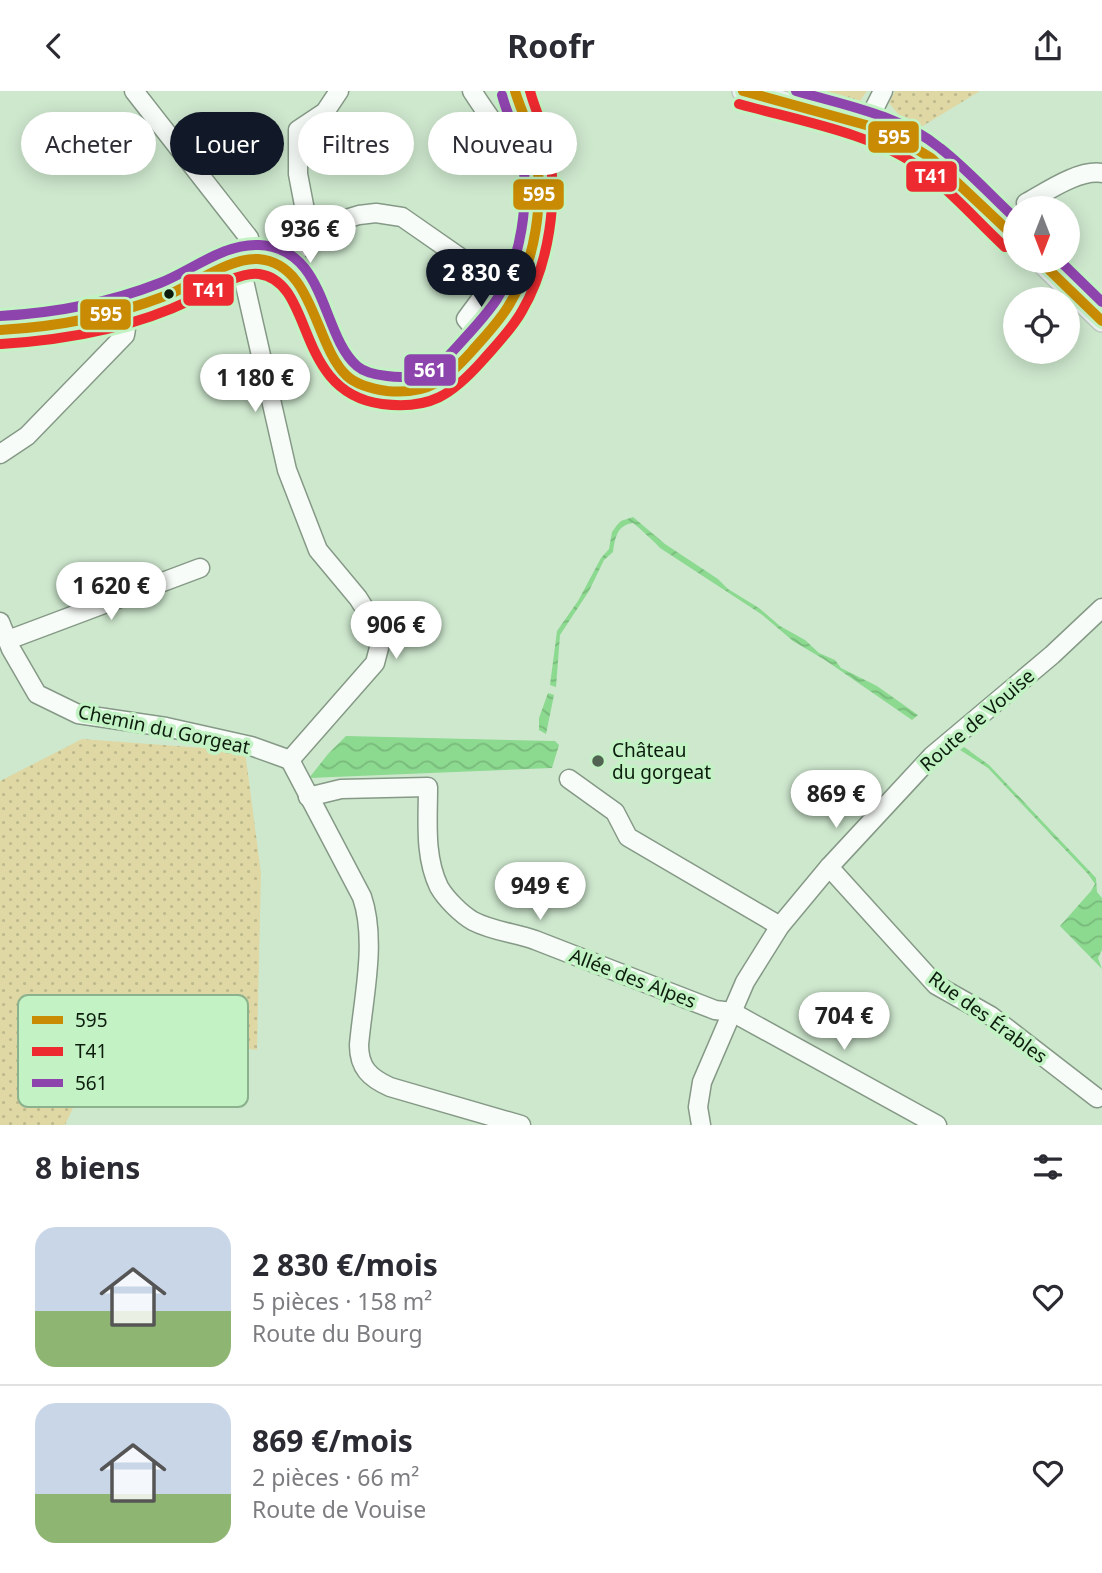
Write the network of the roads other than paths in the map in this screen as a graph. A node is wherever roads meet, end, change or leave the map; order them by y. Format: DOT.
graph roads {
  1 [pos="134,91"];
  2 [pos="339,91"];
  3 [pos="472,91"];
  4 [pos="515,91"];
  5 [pos="743,91"];
  6 [pos="883,91"];
  7 [pos="765,94"];
  8 [pos="487,112"];
  9 [pos="523,112"];
  10 [pos="866,125"];
  11 [pos="1102,173"];
  12 [pos="537,175"];
  13 [pos="1038,196"];
  14 [pos="330,224"];
  15 [pos="1003,226"];
  16 [pos="252,260"];
  17 [pos="287,270"];
  18 [pos="1052,273"];
  19 [pos="129,309"];
  20 [pos="1098,317"];
  21 [pos="0,330"];
  22 [pos="483,338"];
  23 [pos="0,454"];
  24 [pos="200,568"];
  25 [pos="1102,608"];
  26 [pos="0,622"];
  27 [pos="8,640"];
  28 [pos="290,760"];
  29 [pos="569,779"];
  30 [pos="308,797"];
  31 [pos="829,867"];
  32 [pos="780,926"];
  33 [pos="732,1012"];
  34 [pos="1097,1098"];
  35 [pos="521,1125"];
  36 [pos="701,1125"];
  37 [pos="937,1125"];
  1 -- 16 [label="street"];
  2 -- 17 [label="street"];
  3 -- 8 [label="street"];
  4 -- 9 [label="main road"];
  5 -- 7 [label="main road"];
  6 -- 10 [label="street"];
  7 -- 10 [label="main road"];
  10 -- 15 [label="main road"];
  11 -- 13 [label="street"];
  12 -- 22 [label="main road"];
  14 -- 22 [label="street"];
  16 -- 17 [label="main road"];
  16 -- 19 [label="main road"];
  16 -- 28 [label="street"];
  17 -- 22 [label="main road"];
  18 -- 20 [label="main road"];
  19 -- 21 [label="main road"];
  19 -- 23 [label="street"];
  24 -- 27 [label="street"];
  25 -- 31 [label="street, Route de Vouise"];
  26 -- 27 [label="street, Chemin du Gorgeat"];
  27 -- 28 [label="street, Chemin du Gorgeat"];
  28 -- 30 [label="street"];
  29 -- 32 [label="street"];
  30 -- 33 [label="street, Allée des Alpes"];
  30 -- 35 [label="street"];
  31 -- 32 [label="street, Route de Vouise"];
  31 -- 34 [label="street, Rue des Érables"];
  32 -- 33 [label="street, Route de Vouise"];
  33 -- 36 [label="street, Route de Vouise"];
  33 -- 37 [label="street"];
}
